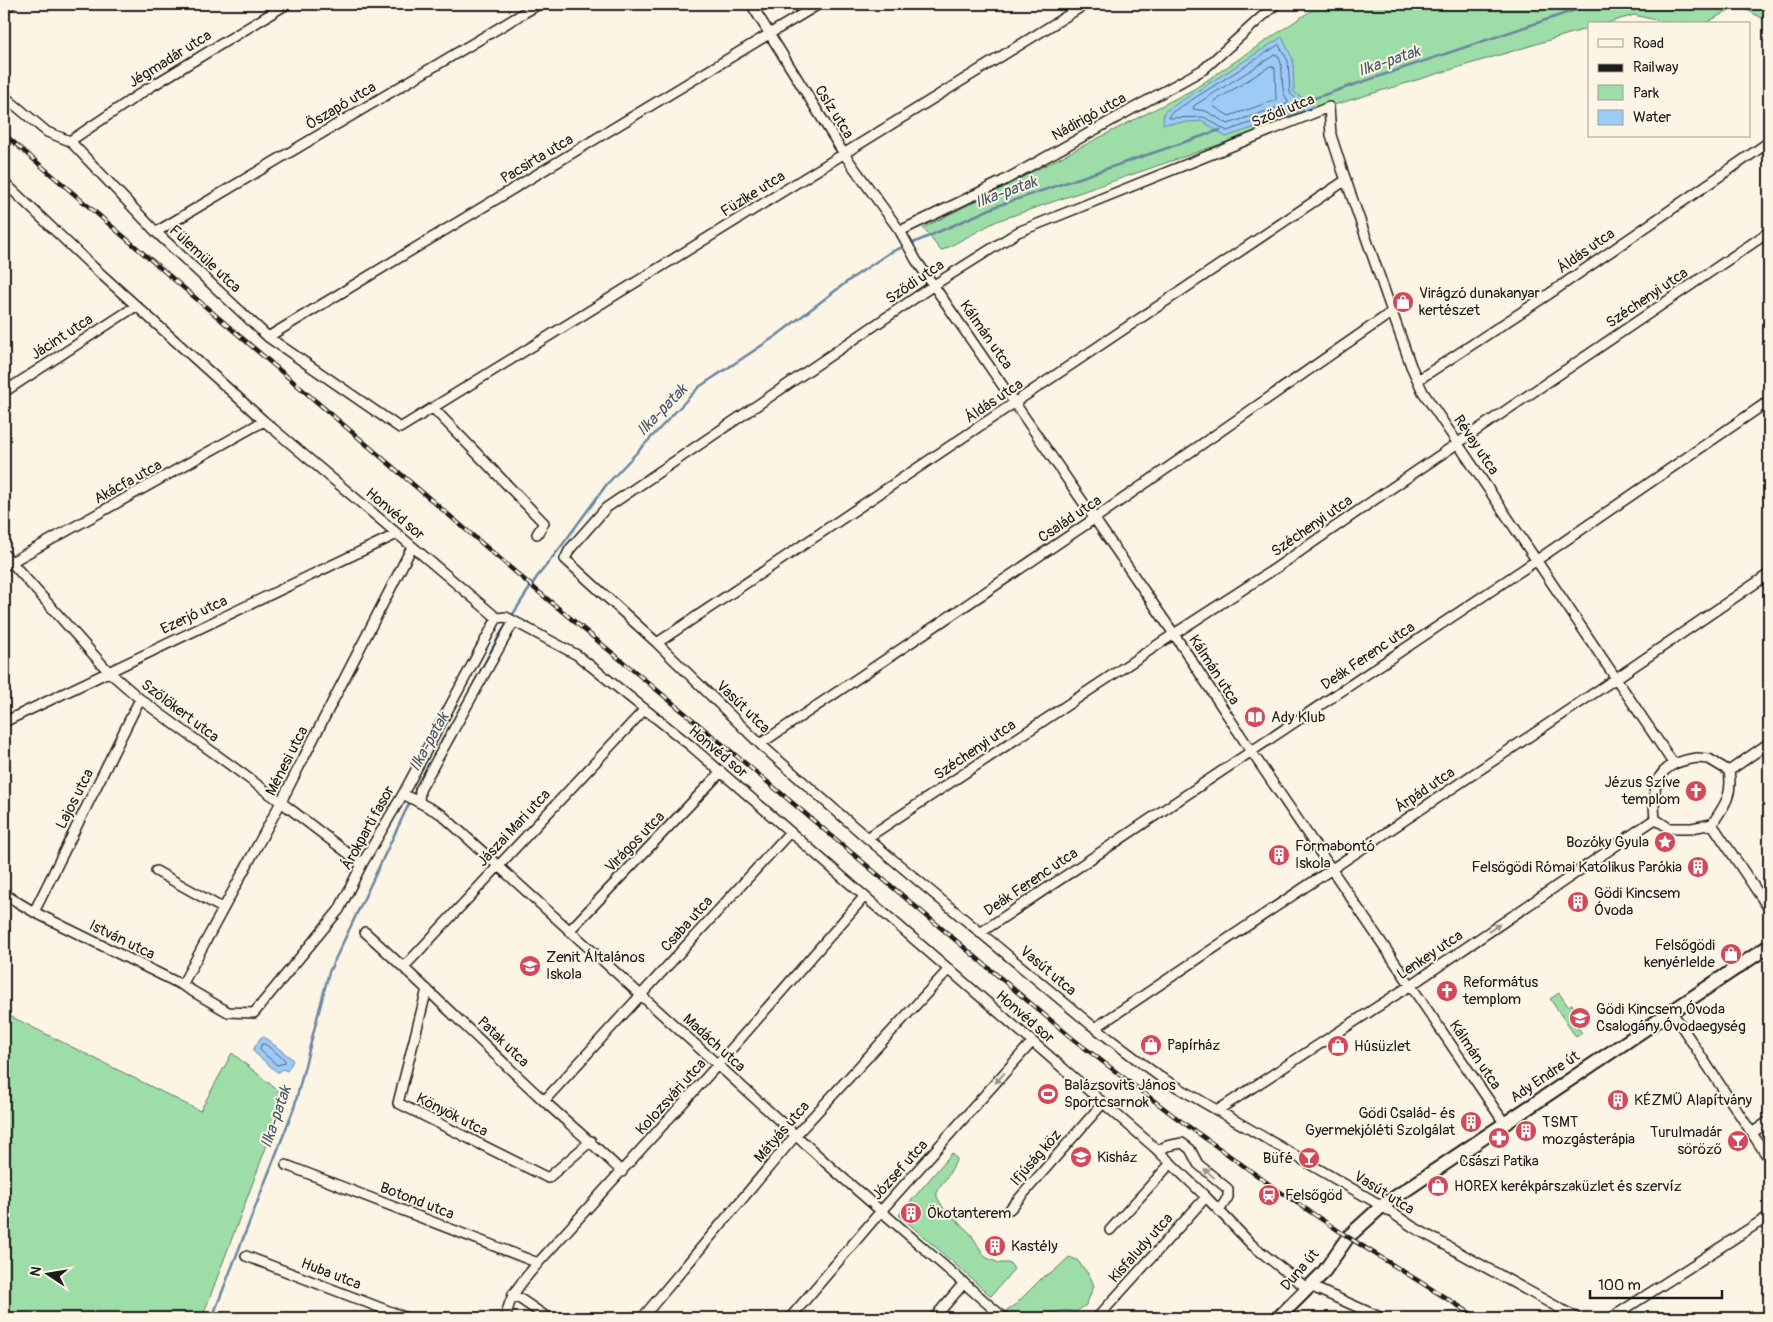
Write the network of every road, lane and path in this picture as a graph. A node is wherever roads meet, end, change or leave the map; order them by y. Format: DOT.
graph roads {
  1 [pos="11,4"];
  2 [pos="287,4"];
  3 [pos="539,4"];
  4 [pos="751,4"];
  5 [pos="819,4"];
  6 [pos="1086,4"];
  7 [pos="1276,4"];
  8 [pos="4,8"];
  9 [pos="769,35"];
  10 [pos="4,96"];
  11 [pos="1329,107"];
  12 [pos="70,140"];
  13 [pos="1769,142"];
  14 [pos="844,154"];
  15 [pos="1346,180"];
  16 [pos="4,182"];
  17 [pos="900,231"];
  18 [pos="156,232"];
  19 [pos="1769,232"];
  20 [pos="934,285"];
  21 [pos="136,306"];
  22 [pos="1392,312"];
  23 [pos="268,337"];
  24 [pos="1418,380"];
  25 [pos="4,392"];
  26 [pos="1769,401"];
  27 [pos="1016,403"];
  28 [pos="433,408"];
  29 [pos="264,421"];
  30 [pos="400,428"];
  31 [pos="1458,442"];
  32 [pos="1094,519"];
  33 [pos="397,534"];
  34 [pos="537,534"];
  35 [pos="412,547"];
  36 [pos="4,554"];
  37 [pos="565,559"];
  38 [pos="1537,560"];
  39 [pos="7,564"];
  40 [pos="1769,574"];
  41 [pos="507,619"];
  42 [pos="1174,634"];
  43 [pos="657,643"];
  44 [pos="108,672"];
  45 [pos="1615,679"];
  46 [pos="140,699"];
  47 [pos="645,710"];
  48 [pos="4,722"];
  49 [pos="1769,743"];
  50 [pos="760,744"];
  51 [pos="1251,751"];
  52 [pos="1673,763"];
  53 [pos="1729,771"];
  54 [pos="721,772"];
  55 [pos="405,794"];
  56 [pos="418,801"];
  57 [pos="281,802"];
  58 [pos="1655,819"];
  59 [pos="1712,824"];
  60 [pos="790,832"];
  61 [pos="867,838"];
  62 [pos="362,864"];
  63 [pos="497,866"];
  64 [pos="1331,868"];
  65 [pos="156,871"];
  66 [pos="4,894"];
  67 [pos="864,897"];
  68 [pos="222,908"];
  69 [pos="1769,909"];
  70 [pos="34,912"];
  71 [pos="569,931"];
  72 [pos="365,932"];
  73 [pos="980,933"];
  74 [pos="1769,946"];
  75 [pos="404,967"];
  76 [pos="949,969"];
  77 [pos="182,985"];
  78 [pos="1411,985"];
  79 [pos="427,989"];
  80 [pos="640,996"];
  81 [pos="228,1012"];
  82 [pos="1672,1012"];
  83 [pos="1095,1028"];
  84 [pos="1032,1042"];
  85 [pos="718,1065"];
  86 [pos="544,1101"];
  87 [pos="1103,1103"];
  88 [pos="1218,1110"];
  89 [pos="1769,1121"];
  90 [pos="1506,1124"];
  91 [pos="1752,1133"];
  92 [pos="796,1135"];
  93 [pos="591,1141"];
  94 [pos="1158,1151"];
  95 [pos="1769,1159"];
  96 [pos="1171,1163"];
  97 [pos="286,1165"];
  98 [pos="622,1172"];
  99 [pos="1206,1197"];
  100 [pos="1382,1206"];
  101 [pos="1010,1209"];
  102 [pos="881,1211"];
  103 [pos="1219,1211"];
  104 [pos="1769,1216"];
  105 [pos="1110,1230"];
  106 [pos="1345,1242"];
  107 [pos="246,1256"];
  108 [pos="538,1263"];
  109 [pos="964,1283"];
  110 [pos="1309,1288"];
  111 [pos="513,1294"];
  112 [pos="407,1318"];
  113 [pos="506,1318"];
  114 [pos="548,1318"];
  115 [pos="642,1318"];
  116 [pos="790,1318"];
  117 [pos="934,1318"];
  118 [pos="1004,1318"];
  119 [pos="1097,1318"];
  120 [pos="1278,1318"];
  121 [pos="1382,1318"];
  122 [pos="1577,1318"];
  123 [pos="1611,1318"];
  1 -- 8 [label="street"];
  2 -- 12 [label="street, Jégmadár utca"];
  3 -- 18 [label="street, Őszapó utca"];
  4 -- 9 [label="street, Csíz utca"];
  5 -- 9 [label="street, Pacsirta utca"];
  6 -- 14 [label="street, Füzike utca"];
  7 -- 17 [label="street, Nádirigó utca"];
  9 -- 14 [label="street, Csíz utca"];
  9 -- 23 [label="street, Pacsirta utca"];
  10 -- 12 [label="street, Fülemüle utca"];
  11 -- 15 [label="street, Révay utca"];
  11 -- 20 [label="street, Sződi utca"];
  12 -- 18 [label="street, Fülemüle utca"];
  13 -- 24 [label="street, Áldás utca"];
  14 -- 17 [label="street, Csíz utca"];
  14 -- 28 [label="street, Füzike utca"];
  15 -- 22 [label="street, Révay utca"];
  15 -- 27 [label="street, Áldás utca"];
  16 -- 21 [label="street, Honvéd sor"];
  17 -- 20 [label="street, Kálmán utca"];
  18 -- 23 [label="street, Fülemüle utca"];
  19 -- 31 [label="street, Széchenyi utca"];
  20 -- 27 [label="street, Kálmán utca"];
  20 -- 37 [label="street, Sződi utca"];
  21 -- 25 [label="street, Jácint utca"];
  21 -- 29 [label="street, Honvéd sor"];
  22 -- 24 [label="street, Révay utca"];
  22 -- 32 [label="street, Család utca"];
  23 -- 30 [label="street, Fülemüle utca"];
  24 -- 31 [label="street, Révay utca"];
  26 -- 38 [label="street, Deák Ferenc utca"];
  27 -- 32 [label="street, Kálmán utca"];
  27 -- 43 [label="street, Áldás utca"];
  28 -- 30 [label="street, Füzike utca"];
  28 -- 34 [label="street"];
  29 -- 33 [label="street, Honvéd sor"];
  29 -- 39 [label="street, Akácfa utca"];
  31 -- 38 [label="street, Révay utca"];
  31 -- 42 [label="street, Széchenyi utca"];
  32 -- 42 [label="street, Kálmán utca"];
  32 -- 50 [label="street, Család utca"];
  33 -- 35 [label="street, Honvéd sor"];
  33 -- 44 [label="street, Ezerjó utca"];
  35 -- 41 [label="street, Honvéd sor"];
  35 -- 57 [label="street, Ménesi utca"];
  36 -- 39 [label="street, Szőlőkert utca"];
  37 -- 43 [label="street, Vasút utca"];
  38 -- 45 [label="street, Révay utca"];
  38 -- 51 [label="street, Deák Ferenc utca"];
  39 -- 44 [label="street, Szőlőkert utca"];
  40 -- 45 [label="street, Árpád utca"];
  41 -- 47 [label="street, Honvéd sor"];
  41 -- 55 [label="street, Árokparti fasor"];
  41 -- 56 [label="street, Árokparti fasor"];
  42 -- 51 [label="street, Kálmán utca"];
  42 -- 61 [label="street, Széchenyi utca"];
  43 -- 50 [label="street, Vasút utca"];
  44 -- 46 [label="street, Szőlőkert utca"];
  44 -- 48 [label="street, Ezerjó utca"];
  45 -- 52 [label="street, Révay utca"];
  45 -- 64 [label="street, Árpád utca"];
  46 -- 57 [label="street, Szőlőkert utca"];
  46 -- 70 [label="street, Lajos utca"];
  47 -- 54 [label="street, Honvéd sor"];
  47 -- 63 [label="street, Jászai Mari utca"];
  49 -- 53 [label="street"];
  50 -- 61 [label="street, Vasút utca"];
  51 -- 64 [label="street, Kálmán utca"];
  51 -- 73 [label="street, Deák Ferenc utca"];
  52 -- 53 [label="street"];
  52 -- 58 [label="street"];
  53 -- 59 [label="street"];
  54 -- 60 [label="street, Honvéd sor"];
  54 -- 71 [label="street, Virágos utca"];
  55 -- 56 [label="street, Madách utca"];
  55 -- 62 [label="street, Árokparti fasor"];
  56 -- 63 [label="street, Madách utca"];
  57 -- 62 [label="street, Szőlőkert utca"];
  57 -- 68 [label="street, Ménesi utca"];
  58 -- 59 [label="street"];
  78 -- 58 [label="street, Lenkey utca, one-way"];
  59 -- 69 [label="street"];
  60 -- 67 [label="street, Honvéd sor"];
  60 -- 80 [label="street, Csaba utca"];
  61 -- 73 [label="street, Vasút utca"];
  62 -- 81 [label="street, Árokparti fasor"];
  63 -- 71 [label="street, Madách utca"];
  63 -- 75 [label="street, Jászai Mari utca"];
  64 -- 78 [label="street, Kálmán utca"];
  64 -- 83 [label="street, Árpád utca"];
  65 -- 68 [label="street"];
  66 -- 70 [label="street, István utca"];
  67 -- 76 [label="street, Honvéd sor"];
  67 -- 85 [label="street, Kolozsvári utca"];
  68 -- 77 [label="street, Ménesi utca"];
  70 -- 77 [label="street, István utca"];
  71 -- 80 [label="street, Madách utca"];
  72 -- 75 [label="street, Patak utca"];
  73 -- 83 [label="street, Vasút utca"];
  74 -- 82 [label="street, Ady Endre út"];
  75 -- 79 [label="street, Patak utca"];
  76 -- 84 [label="street, Honvéd sor"];
  76 -- 92 [label="street, Mátyás utca"];
  77 -- 81 [label="street, István utca"];
  78 -- 88 [label="street, Lenkey utca"];
  78 -- 90 [label="street, Kálmán utca"];
  79 -- 86 [label="street, Patak utca"];
  79 -- 93 [label="street, Könyök utca"];
  80 -- 85 [label="street, Madách utca"];
  80 -- 86 [label="street, Csaba utca"];
  82 -- 90 [label="street, Ady Endre út"];
  82 -- 91 [label="street"];
  83 -- 88 [label="street, Vasút utca"];
  84 -- 87 [label="street, Honvéd sor"];
  84 -- 102 [label="street, József utca, one-way"];
  85 -- 92 [label="street, Madách utca"];
  85 -- 98 [label="street, Kolozsvári utca"];
  86 -- 93 [label="street, Patak utca"];
  87 -- 94 [label="street, Honvéd sor"];
  87 -- 101 [label="street, Ifjúság köz"];
  88 -- 100 [label="street, Vasút utca"];
  89 -- 91 [label="street"];
  90 -- 100 [label="street, Ady Endre út"];
  91 -- 95 [label="street"];
  92 -- 102 [label="street, Madách utca"];
  92 -- 115 [label="street, Mátyás utca"];
  93 -- 98 [label="street, Patak utca"];
  94 -- 96 [label="street, Honvéd sor"];
  103 -- 94 [label="street, one-way"];
  96 -- 99 [label="street, Honvéd sor"];
  96 -- 105 [label="street"];
  97 -- 108 [label="street, Botond utca"];
  98 -- 108 [label="street, Kolozsvári utca"];
  99 -- 103 [label="street, Honvéd sor"];
  99 -- 119 [label="street, Kisfaludy utca"];
  100 -- 106 [label="street, Ady Endre út"];
  100 -- 122 [label="street, Vasút utca"];
  102 -- 109 [label="street, Madách utca"];
  102 -- 116 [label="street, József utca"];
  103 -- 110 [label="street, Honvéd sor"];
  104 -- 123 [label="street"];
  106 -- 110 [label="street, Duna út"];
  107 -- 112 [label="street, Huba utca"];
  108 -- 111 [label="street, Kolozsvári utca"];
  109 -- 117 [label="street"];
  109 -- 118 [label="street, Madách utca"];
  110 -- 120 [label="street, Duna út"];
  110 -- 121 [label="street, Honvéd sor"];
  111 -- 113 [label="street, Kolozsvári utca"];
  111 -- 114 [label="street"];
}
